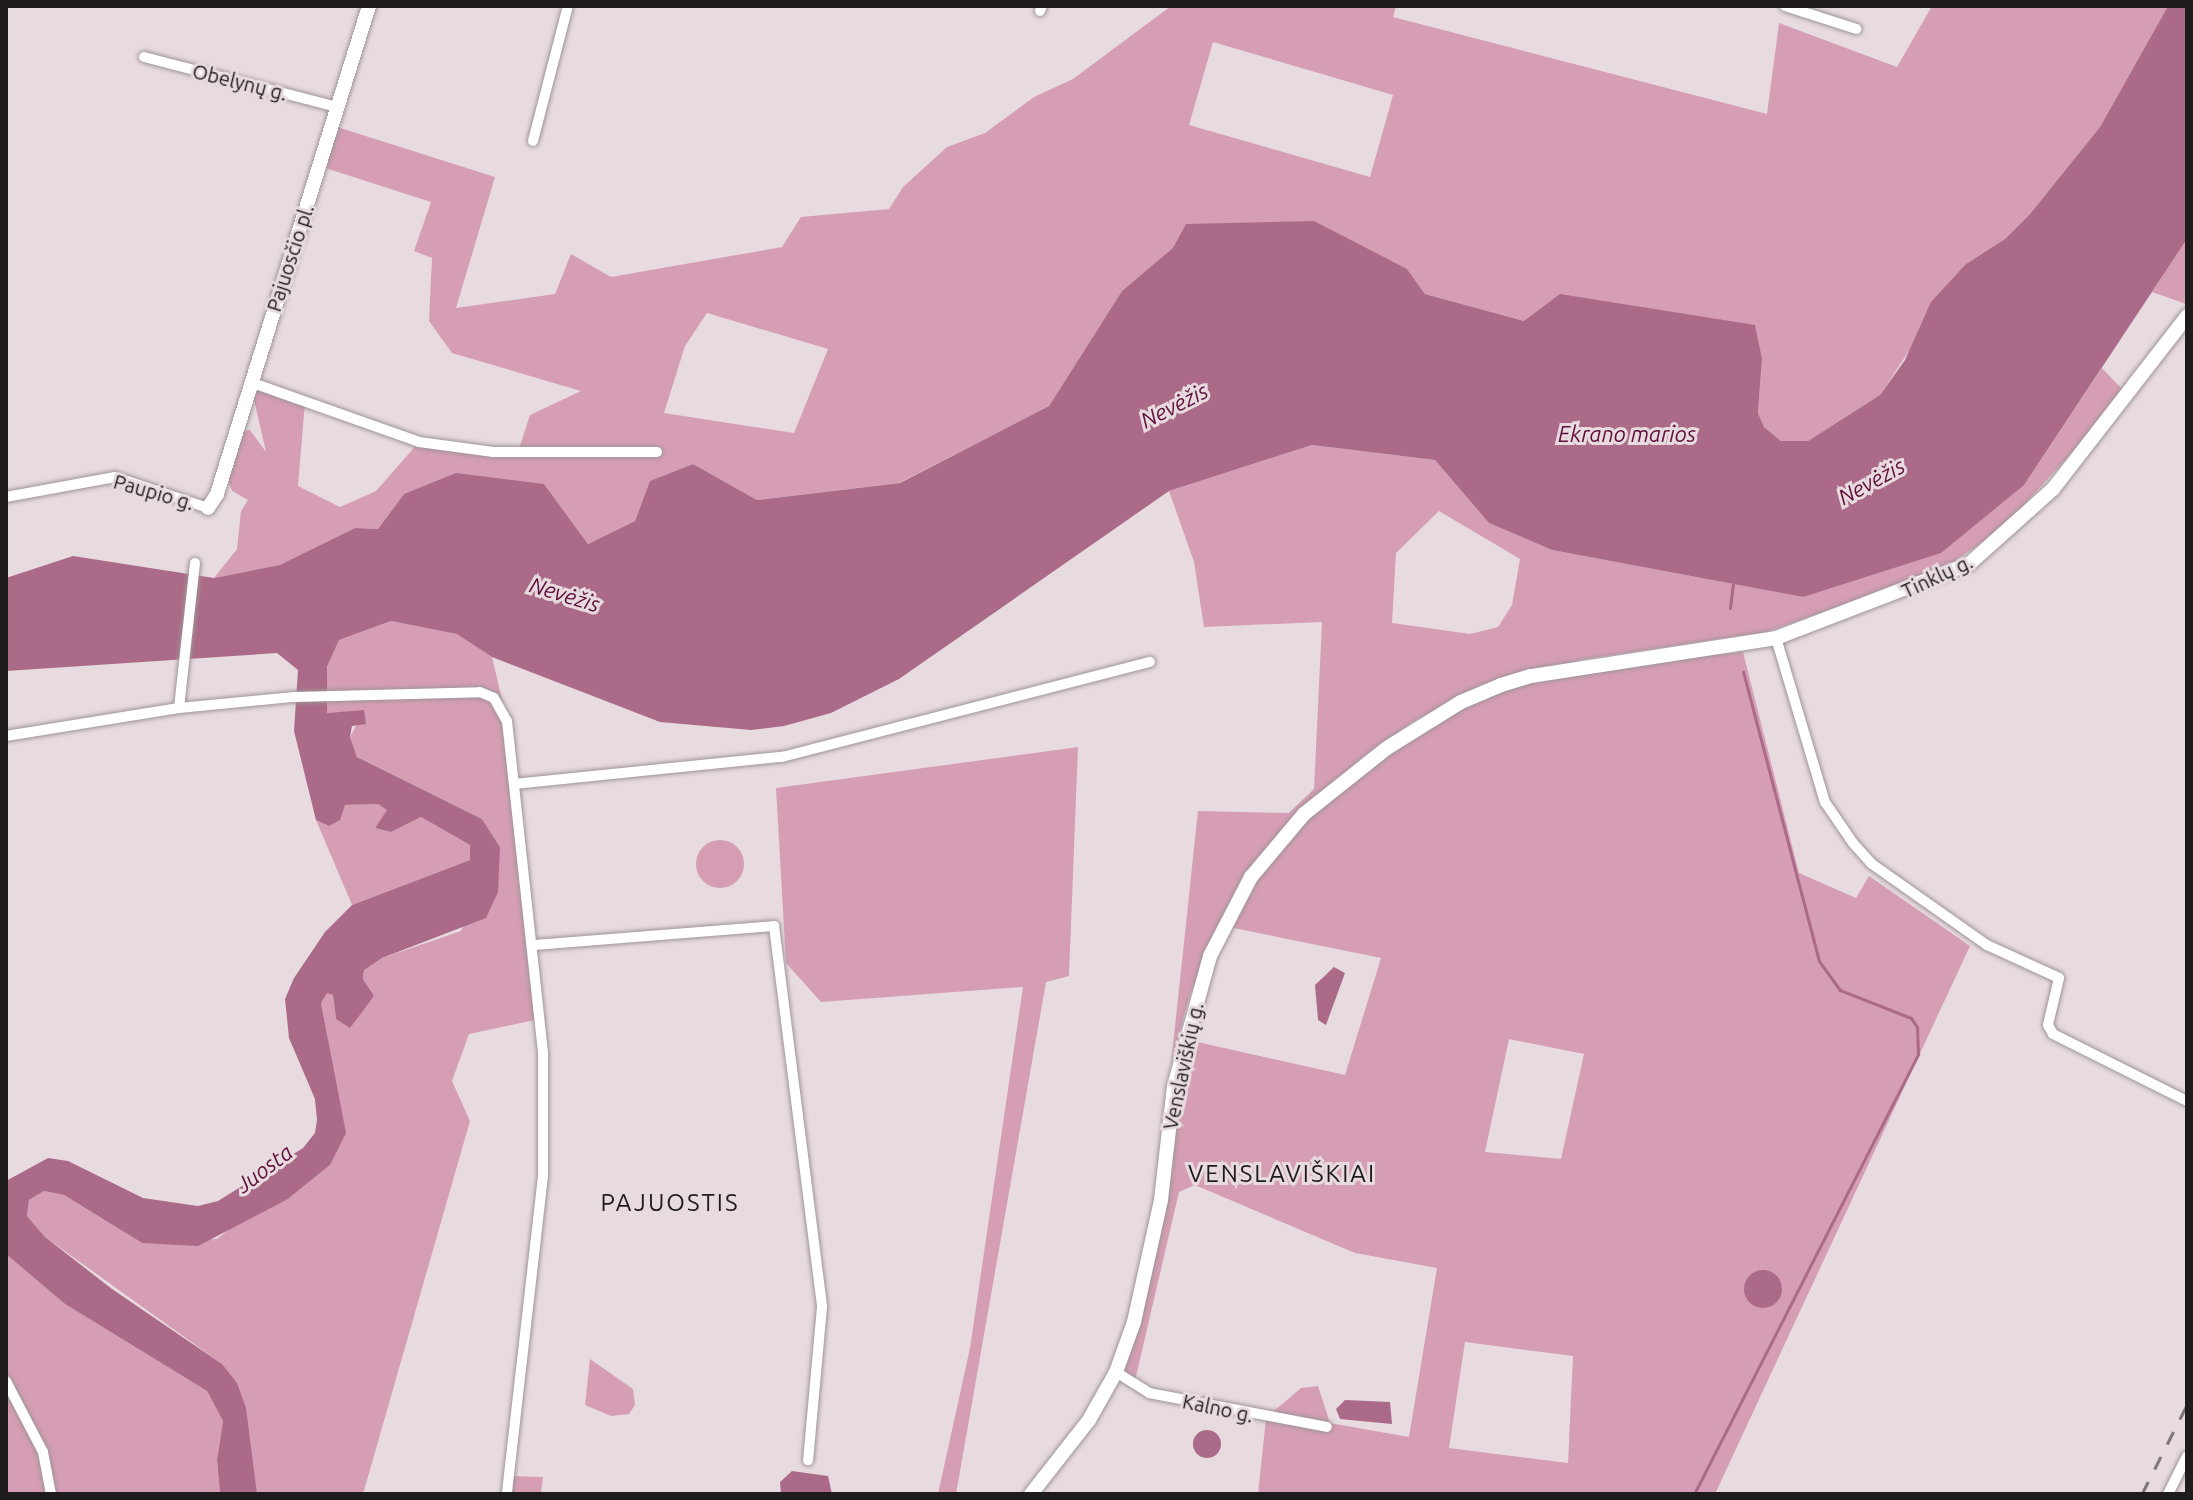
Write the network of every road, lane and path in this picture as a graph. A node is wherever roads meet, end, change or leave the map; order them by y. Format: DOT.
graph roads {
  1 [pos="369,6"];
  2 [pos="568,6"];
  3 [pos="1785,6"];
  4 [pos="1856,29"];
  5 [pos="144,57"];
  6 [pos="337,107"];
  7 [pos="533,141"];
  8 [pos="2187,316"];
  9 [pos="250,382"];
  10 [pos="657,452"];
  11 [pos="6,497"];
  12 [pos="208,508"];
  13 [pos="195,563"];
  14 [pos="1776,638"];
  15 [pos="1150,662"];
  16 [pos="1586,667"];
  17 [pos="179,708"];
  18 [pos="6,736"];
  19 [pos="514,784"];
  20 [pos="533,945"];
  21 [pos="2187,1101"];
  22 [pos="1116,1372"];
  23 [pos="6,1381"];
  24 [pos="1327,1427"];
  25 [pos="2187,1456"];
  26 [pos="808,1460"];
  27 [pos="51,1494"];
  28 [pos="507,1494"];
  29 [pos="1031,1494"];
  30 [pos="2168,1494"];
  1 -- 6 [label="main road, Pajuosčio pl."];
  2 -- 7 [label="street"];
  3 -- 4 [label="street"];
  5 -- 6 [label="street, Obelynų g."];
  6 -- 9 [label="main road, Pajuosčio pl."];
  8 -- 14 [label="main road, Tinklų g."];
  9 -- 10 [label="street"];
  9 -- 12 [label="main road, Pajuosčio pl."];
  11 -- 12 [label="street, Paupio g."];
  13 -- 17 [label="street"];
  14 -- 16 [label="main road, Tinklų g."];
  14 -- 21 [label="street"];
  15 -- 19 [label="street"];
  16 -- 22 [label="main road, Venslaviškių g."];
  17 -- 18 [label="street"];
  17 -- 19 [label="street"];
  19 -- 20 [label="street"];
  20 -- 26 [label="street"];
  20 -- 28 [label="street"];
  22 -- 24 [label="street, Kalno g."];
  22 -- 29 [label="main road, Venslaviškių g."];
  23 -- 27 [label="street"];
  25 -- 30 [label="street"];
}
